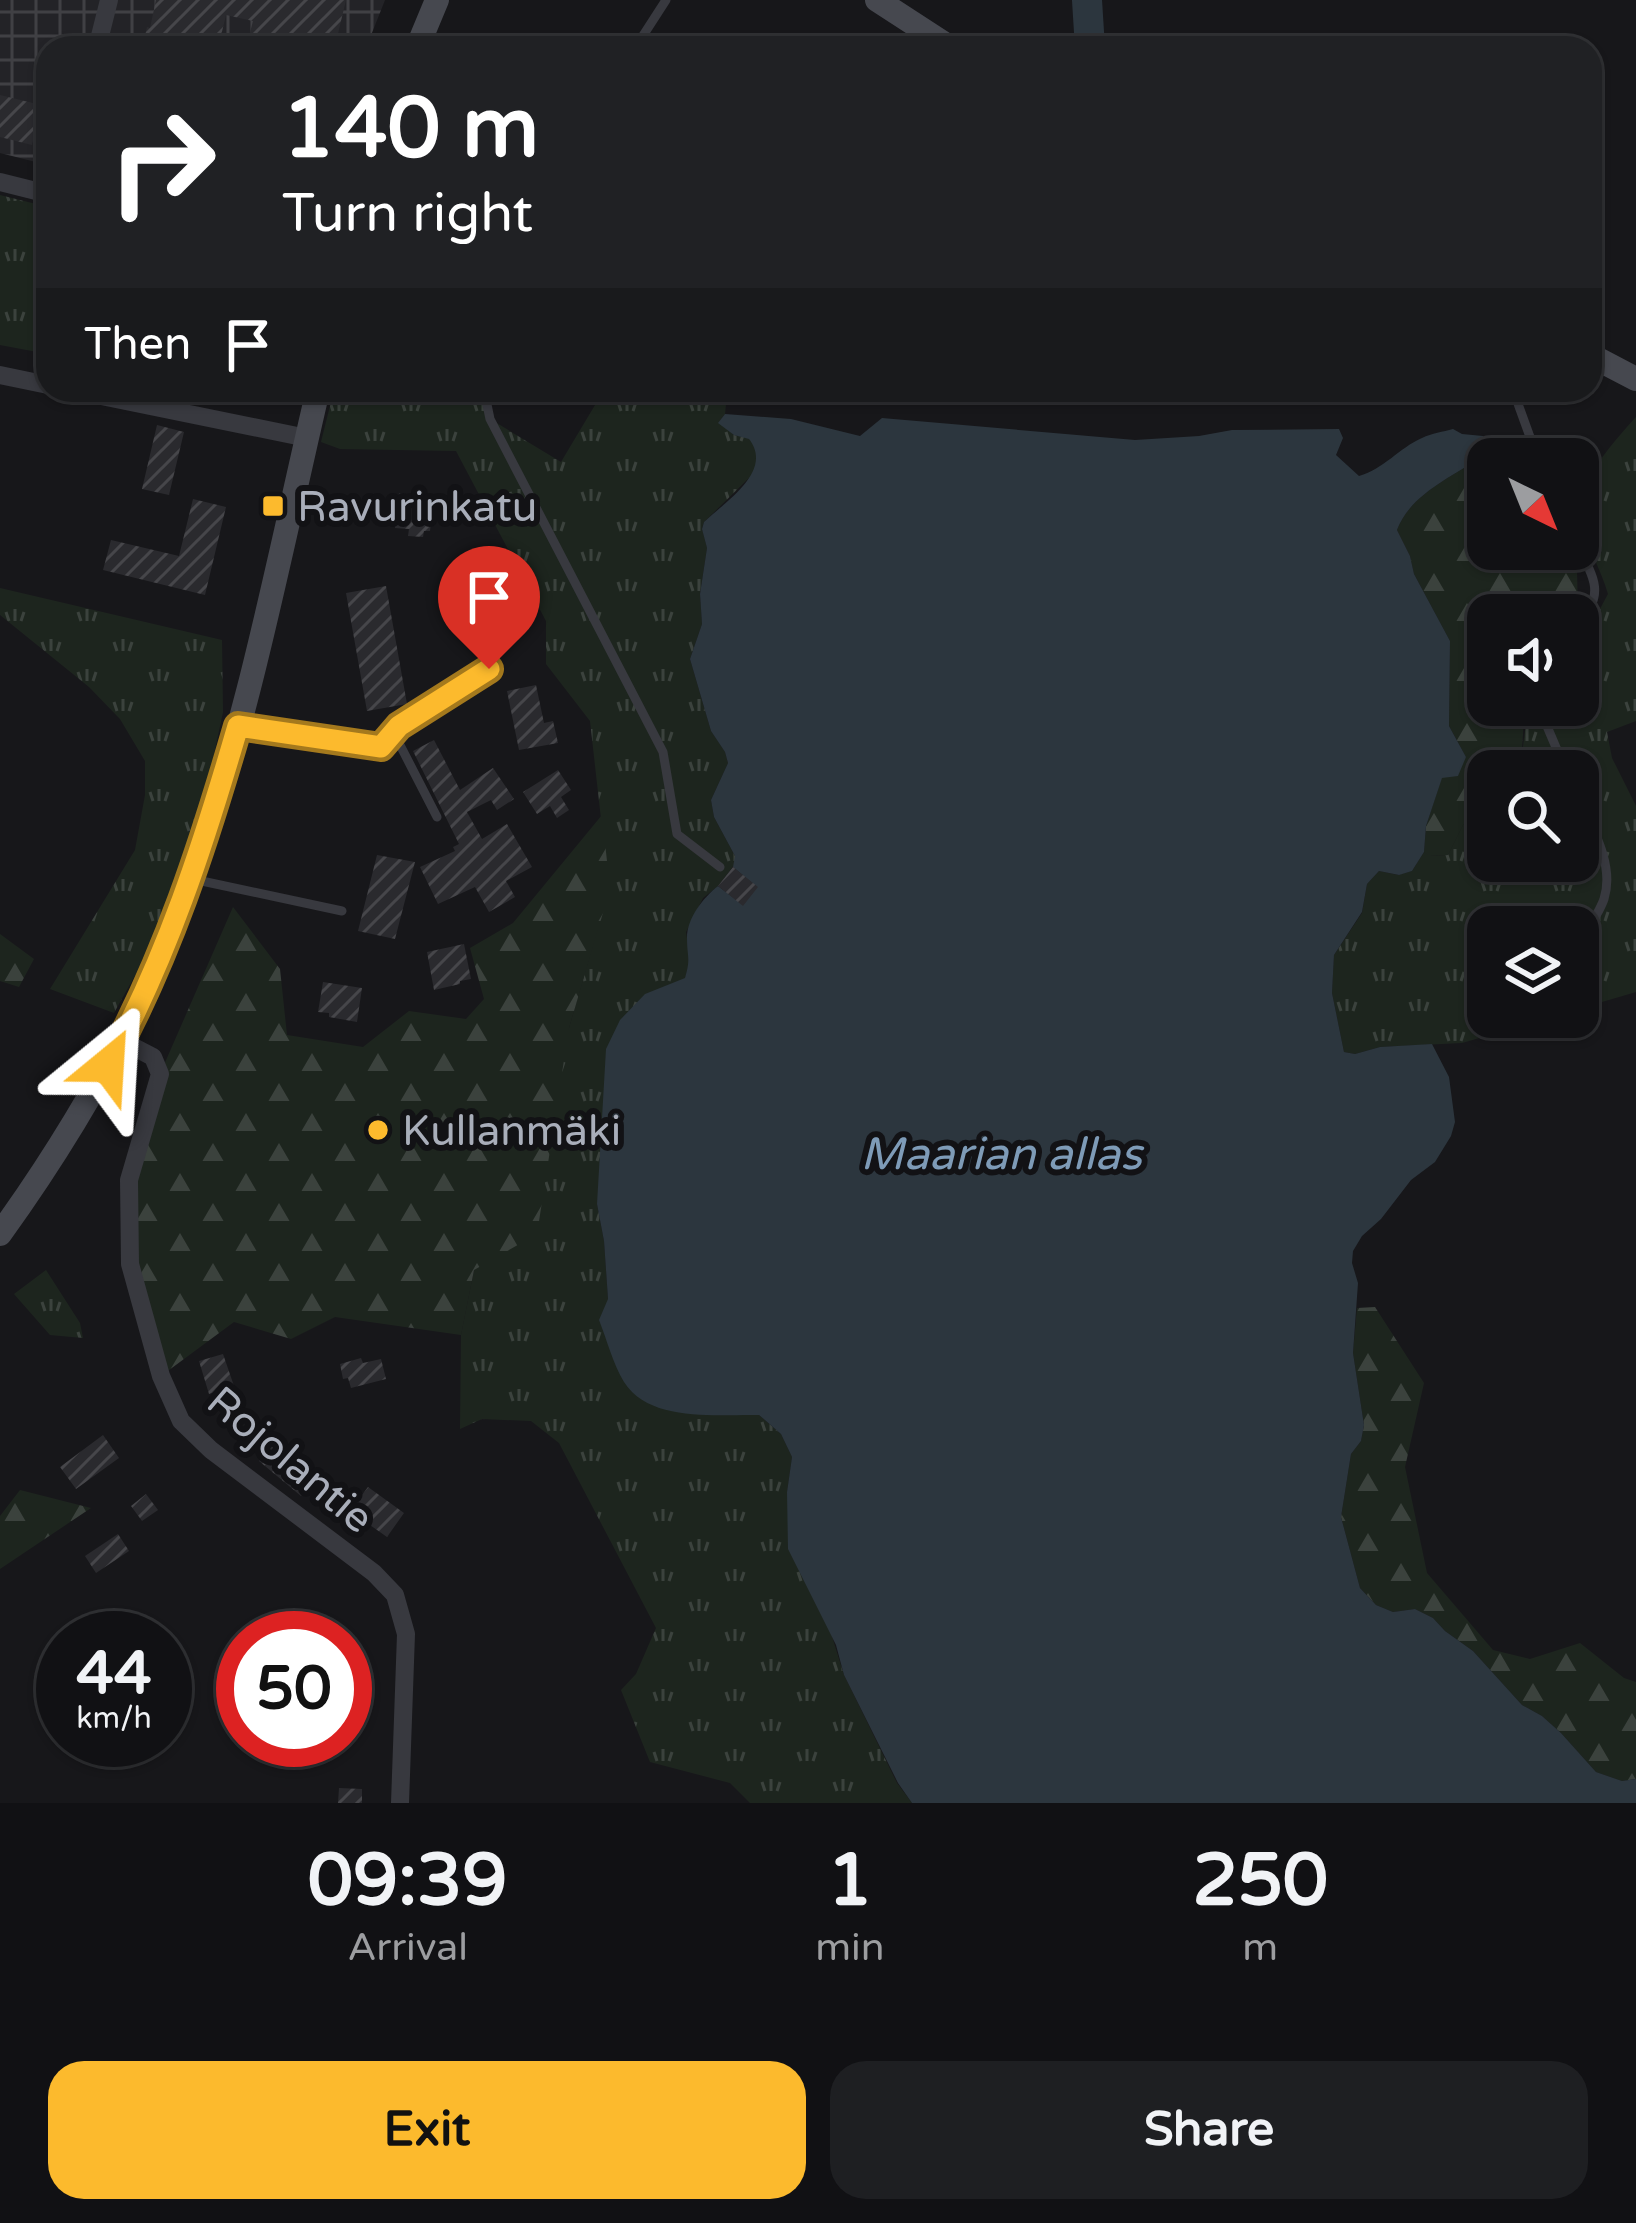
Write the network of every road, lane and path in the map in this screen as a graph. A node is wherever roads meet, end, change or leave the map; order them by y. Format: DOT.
graph roads {
  1 [pos="109,0"];
  2 [pos="437,0"];
  3 [pos="666,0"];
  4 [pos="877,0"];
  5 [pos="100,36"];
  6 [pos="422,36"];
  7 [pos="642,36"];
  8 [pos="932,36"];
  9 [pos="0,182"];
  10 [pos="36,191"];
  11 [pos="1602,362"];
  12 [pos="0,375"];
  13 [pos="1636,379"];
  14 [pos="36,382"];
  15 [pos="131,402"];
  16 [pos="315,402"];
  17 [pos="486,402"];
  18 [pos="1517,402"];
  19 [pos="307,438"];
  20 [pos="1530,438"];
  21 [pos="489,669"];
  22 [pos="238,726"];
  23 [pos="381,747"];
  24 [pos="437,818"];
  25 [pos="1599,842"];
  26 [pos="720,867"];
  27 [pos="191,879"];
  28 [pos="1599,909"];
  29 [pos="342,911"];
  30 [pos="122,1041"];
  31 [pos="0,1234"];
  32 [pos="400,1803"];
  1 -- 5 [label="street"];
  2 -- 6 [label="main road"];
  3 -- 7 [label="lane"];
  4 -- 8 [label="main road"];
  9 -- 10 [label="street"];
  11 -- 13 [label="main road"];
  12 -- 14 [label="street"];
  15 -- 19 [label="street"];
  16 -- 19 [label="main road"];
  17 -- 26 [label="lane"];
  18 -- 20 [label="lane"];
  19 -- 22 [label="main road"];
  21 -- 23 [label="lane"];
  22 -- 23 [label="lane"];
  22 -- 27 [label="main road"];
  23 -- 24 [label="lane"];
  25 -- 28 [label="lane"];
  27 -- 29 [label="lane"];
  27 -- 30 [label="main road"];
  30 -- 31 [label="main road"];
  30 -- 32 [label="street, Rojolantie"];
}
